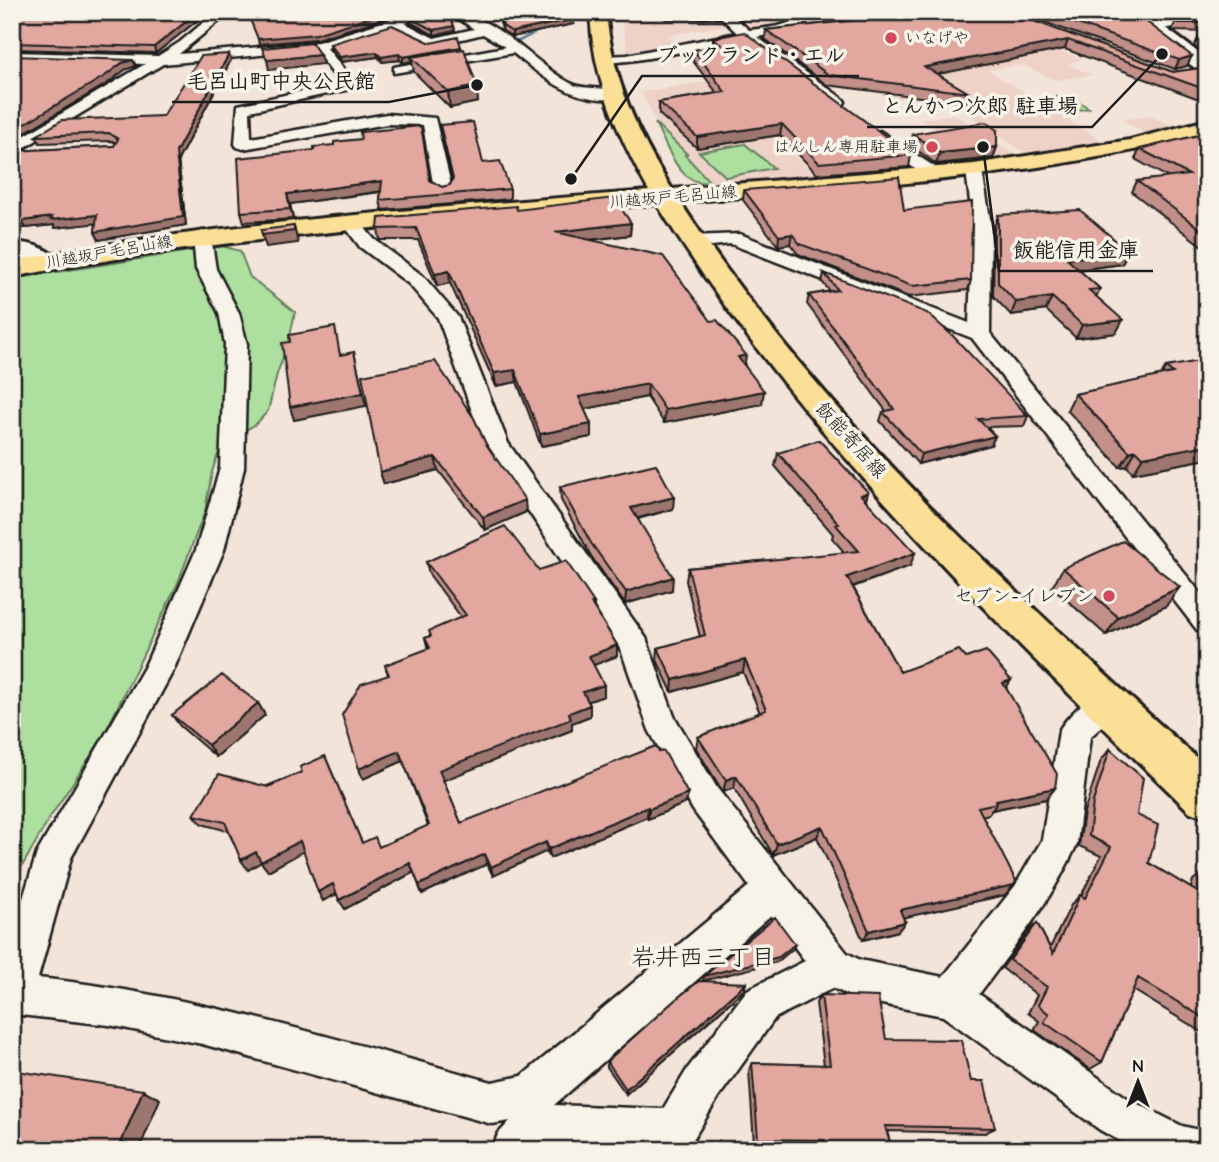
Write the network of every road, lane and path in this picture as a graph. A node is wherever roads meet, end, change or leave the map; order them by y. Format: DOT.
graph roads {
  1 [pos="224,12"];
  2 [pos="429,12"];
  3 [pos="455,12"];
  4 [pos="598,12"];
  5 [pos="666,12"];
  6 [pos="767,12"];
  7 [pos="809,12"];
  8 [pos="1105,12"];
  9 [pos="1124,12"];
  10 [pos="723,13"];
  11 [pos="733,13"];
  12 [pos="1147,21"];
  13 [pos="396,24"];
  14 [pos="484,30"];
  15 [pos="745,34"];
  16 [pos="319,46"];
  17 [pos="516,50"];
  18 [pos="12,56"];
  19 [pos="161,60"];
  20 [pos="605,60"];
  21 [pos="1206,68"];
  22 [pos="399,70"];
  23 [pos="1183,72"];
  24 [pos="615,95"];
  25 [pos="853,116"];
  26 [pos="1207,126"];
  27 [pos="869,128"];
  28 [pos="20,140"];
  29 [pos="49,150"];
  30 [pos="12,151"];
  31 [pos="974,172"];
  32 [pos="936,175"];
  33 [pos="443,189"];
  34 [pos="664,198"];
  35 [pos="352,223"];
  36 [pos="202,237"];
  37 [pos="692,242"];
  38 [pos="12,250"];
  39 [pos="47,262"];
  40 [pos="12,269"];
  41 [pos="979,334"];
  42 [pos="1207,622"];
  43 [pos="1107,704"];
  44 [pos="1207,797"];
  45 [pos="773,889"];
  46 [pos="833,967"];
  47 [pos="13,997"];
  48 [pos="951,998"];
  49 [pos="514,1150"];
  50 [pos="1198,1150"];
  1 -- 19 [label="street"];
  2 -- 13 [label="street"];
  3 -- 14 [label="street"];
  4 -- 20 [label="main road, 飯能寄居線"];
  5 -- 10 [label="street"];
  6 -- 11 [label="street"];
  7 -- 15 [label="street"];
  8 -- 12 [label="street"];
  9 -- 12 [label="street"];
  10 -- 11 [label="street"];
  10 -- 15 [label="street"];
  12 -- 21 [label="street"];
  13 -- 14 [label="street"];
  13 -- 16 [label="street"];
  14 -- 17 [label="street"];
  15 -- 20 [label="street"];
  15 -- 25 [label="street"];
  16 -- 19 [label="street"];
  16 -- 33 [label="street"];
  17 -- 22 [label="street"];
  17 -- 24 [label="street"];
  18 -- 19 [label="street"];
  19 -- 28 [label="street"];
  20 -- 24 [label="main road, 飯能寄居線"];
  21 -- 23 [label="street"];
  24 -- 34 [label="main road, 飯能寄居線"];
  26 -- 31 [label="main road, 川越坂戸毛呂山線"];
  27 -- 32 [label="street"];
  28 -- 30 [label="street"];
  29 -- 30 [label="street"];
  31 -- 32 [label="main road, 川越坂戸毛呂山線"];
  31 -- 41 [label="street"];
  32 -- 34 [label="main road, 川越坂戸毛呂山線"];
  34 -- 35 [label="main road, 川越坂戸毛呂山線"];
  34 -- 37 [label="main road, 飯能寄居線"];
  35 -- 36 [label="main road, 川越坂戸毛呂山線"];
  35 -- 45 [label="street"];
  36 -- 39 [label="main road, 川越坂戸毛呂山線"];
  36 -- 47 [label="street"];
  37 -- 41 [label="street"];
  37 -- 43 [label="main road, 飯能寄居線"];
  38 -- 39 [label="street"];
  39 -- 40 [label="main road, 川越坂戸毛呂山線"];
  41 -- 42 [label="street"];
  43 -- 44 [label="main road, 飯能寄居線"];
  43 -- 48 [label="street"];
  45 -- 46 [label="street"];
  45 -- 47 [label="street"];
  46 -- 48 [label="street"];
  46 -- 49 [label="street"];
  48 -- 50 [label="street"];
}
